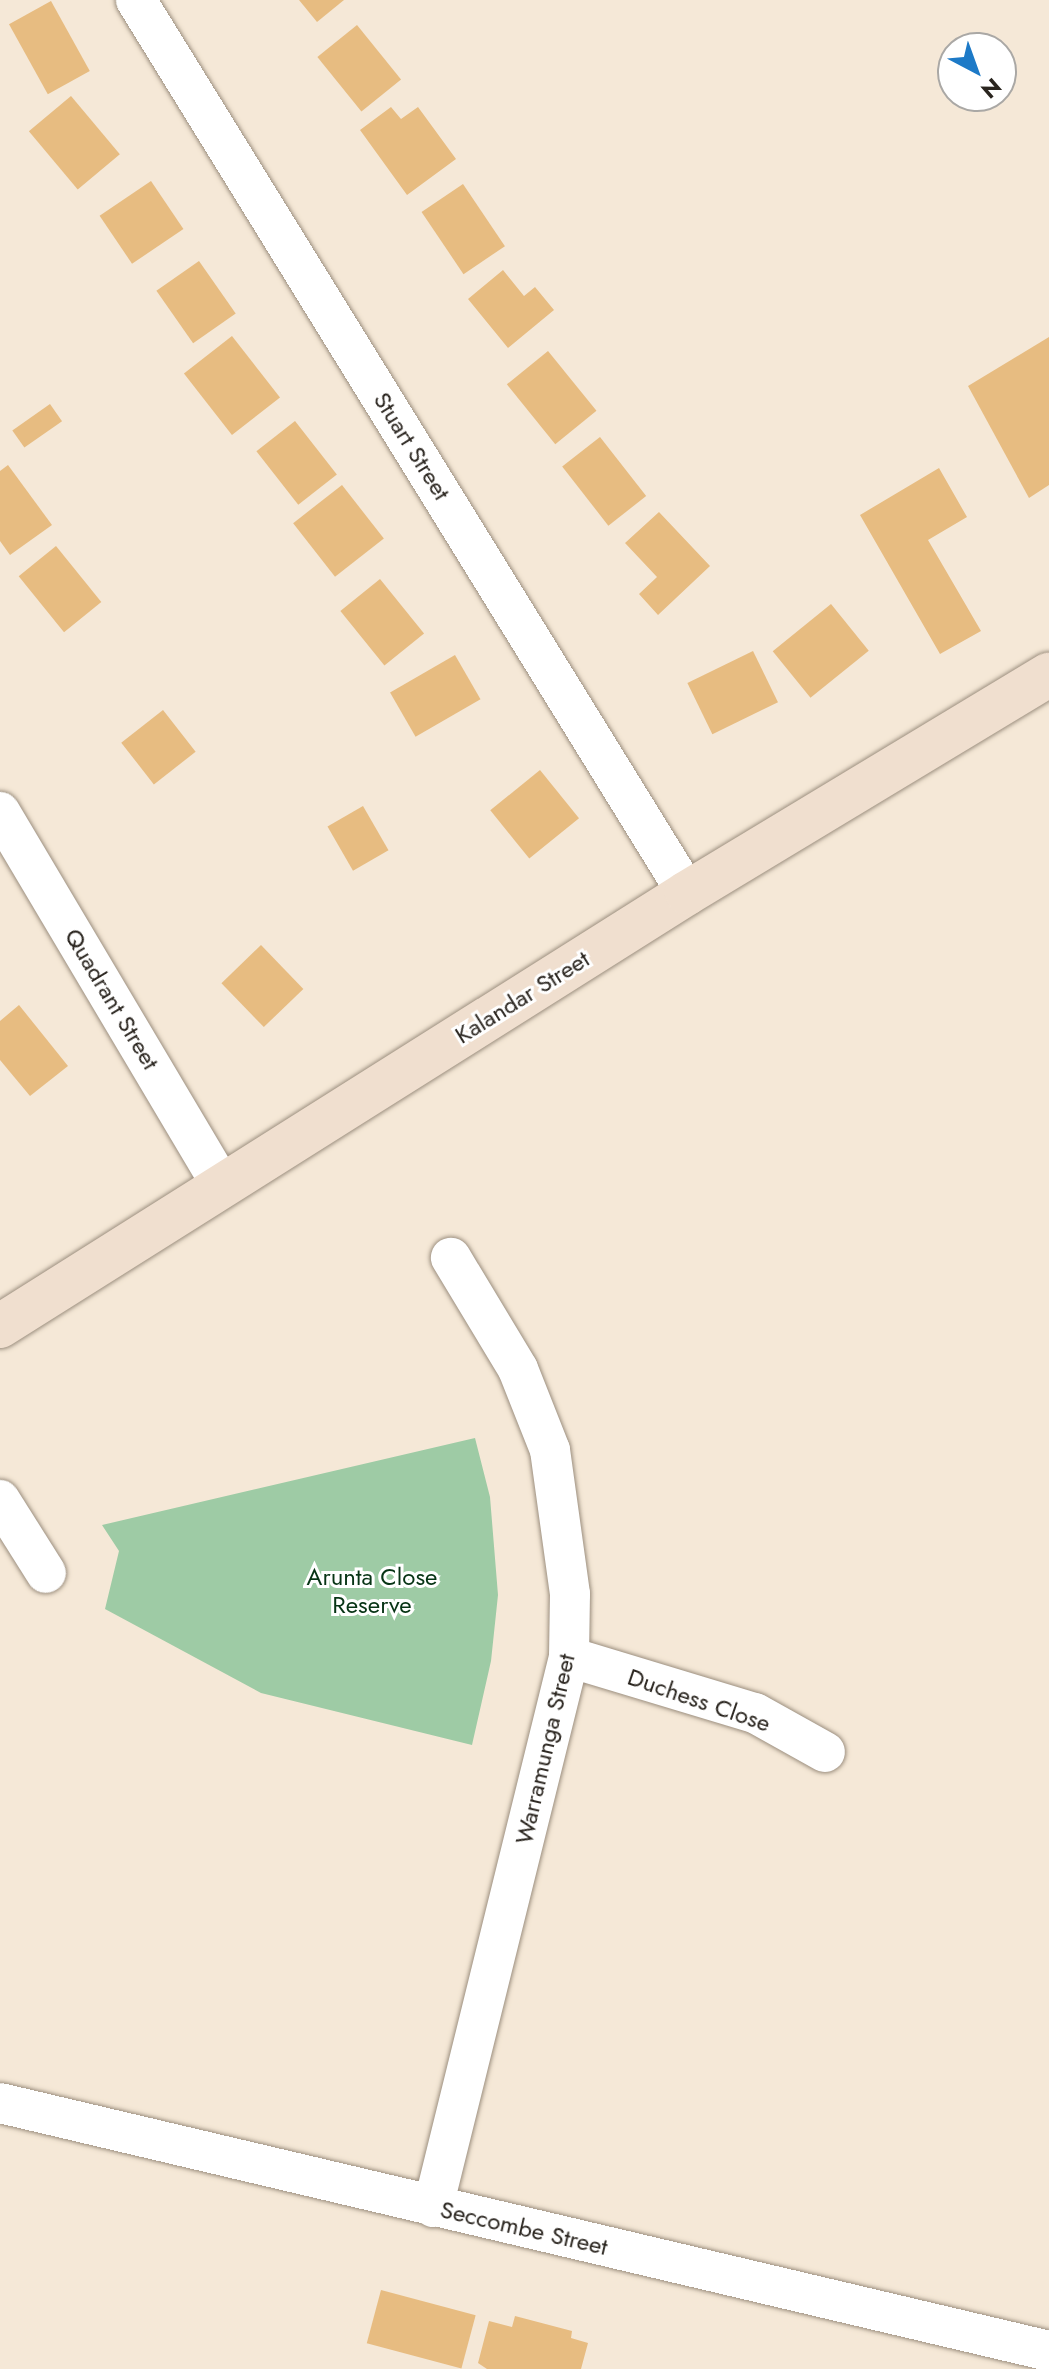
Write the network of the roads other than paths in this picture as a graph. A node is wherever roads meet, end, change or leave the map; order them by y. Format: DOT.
graph roads {
  1 [pos="136,0"];
  2 [pos="1049,675"];
  3 [pos="0,812"];
  4 [pos="687,893"];
  5 [pos="223,1187"];
  6 [pos="451,1258"];
  7 [pos="0,1326"];
  8 [pos="0,1500"];
  9 [pos="46,1573"];
  10 [pos="569,1657"];
  11 [pos="825,1752"];
  12 [pos="0,2103"];
  13 [pos="433,2207"];
  14 [pos="1049,2351"];
  1 -- 4 [label="street, Stuart Street"];
  2 -- 4 [label="main road, Kalandar Street"];
  3 -- 5 [label="street, Quadrant Street"];
  4 -- 5 [label="main road, Kalandar Street"];
  5 -- 7 [label="main road, Kalandar Street"];
  6 -- 10 [label="street, Warramunga Street"];
  8 -- 9 [label="street"];
  10 -- 11 [label="street, Duchess Close"];
  10 -- 13 [label="street, Warramunga Street"];
  12 -- 13 [label="street, Seccombe Street"];
  13 -- 14 [label="street, Seccombe Street"];
}
